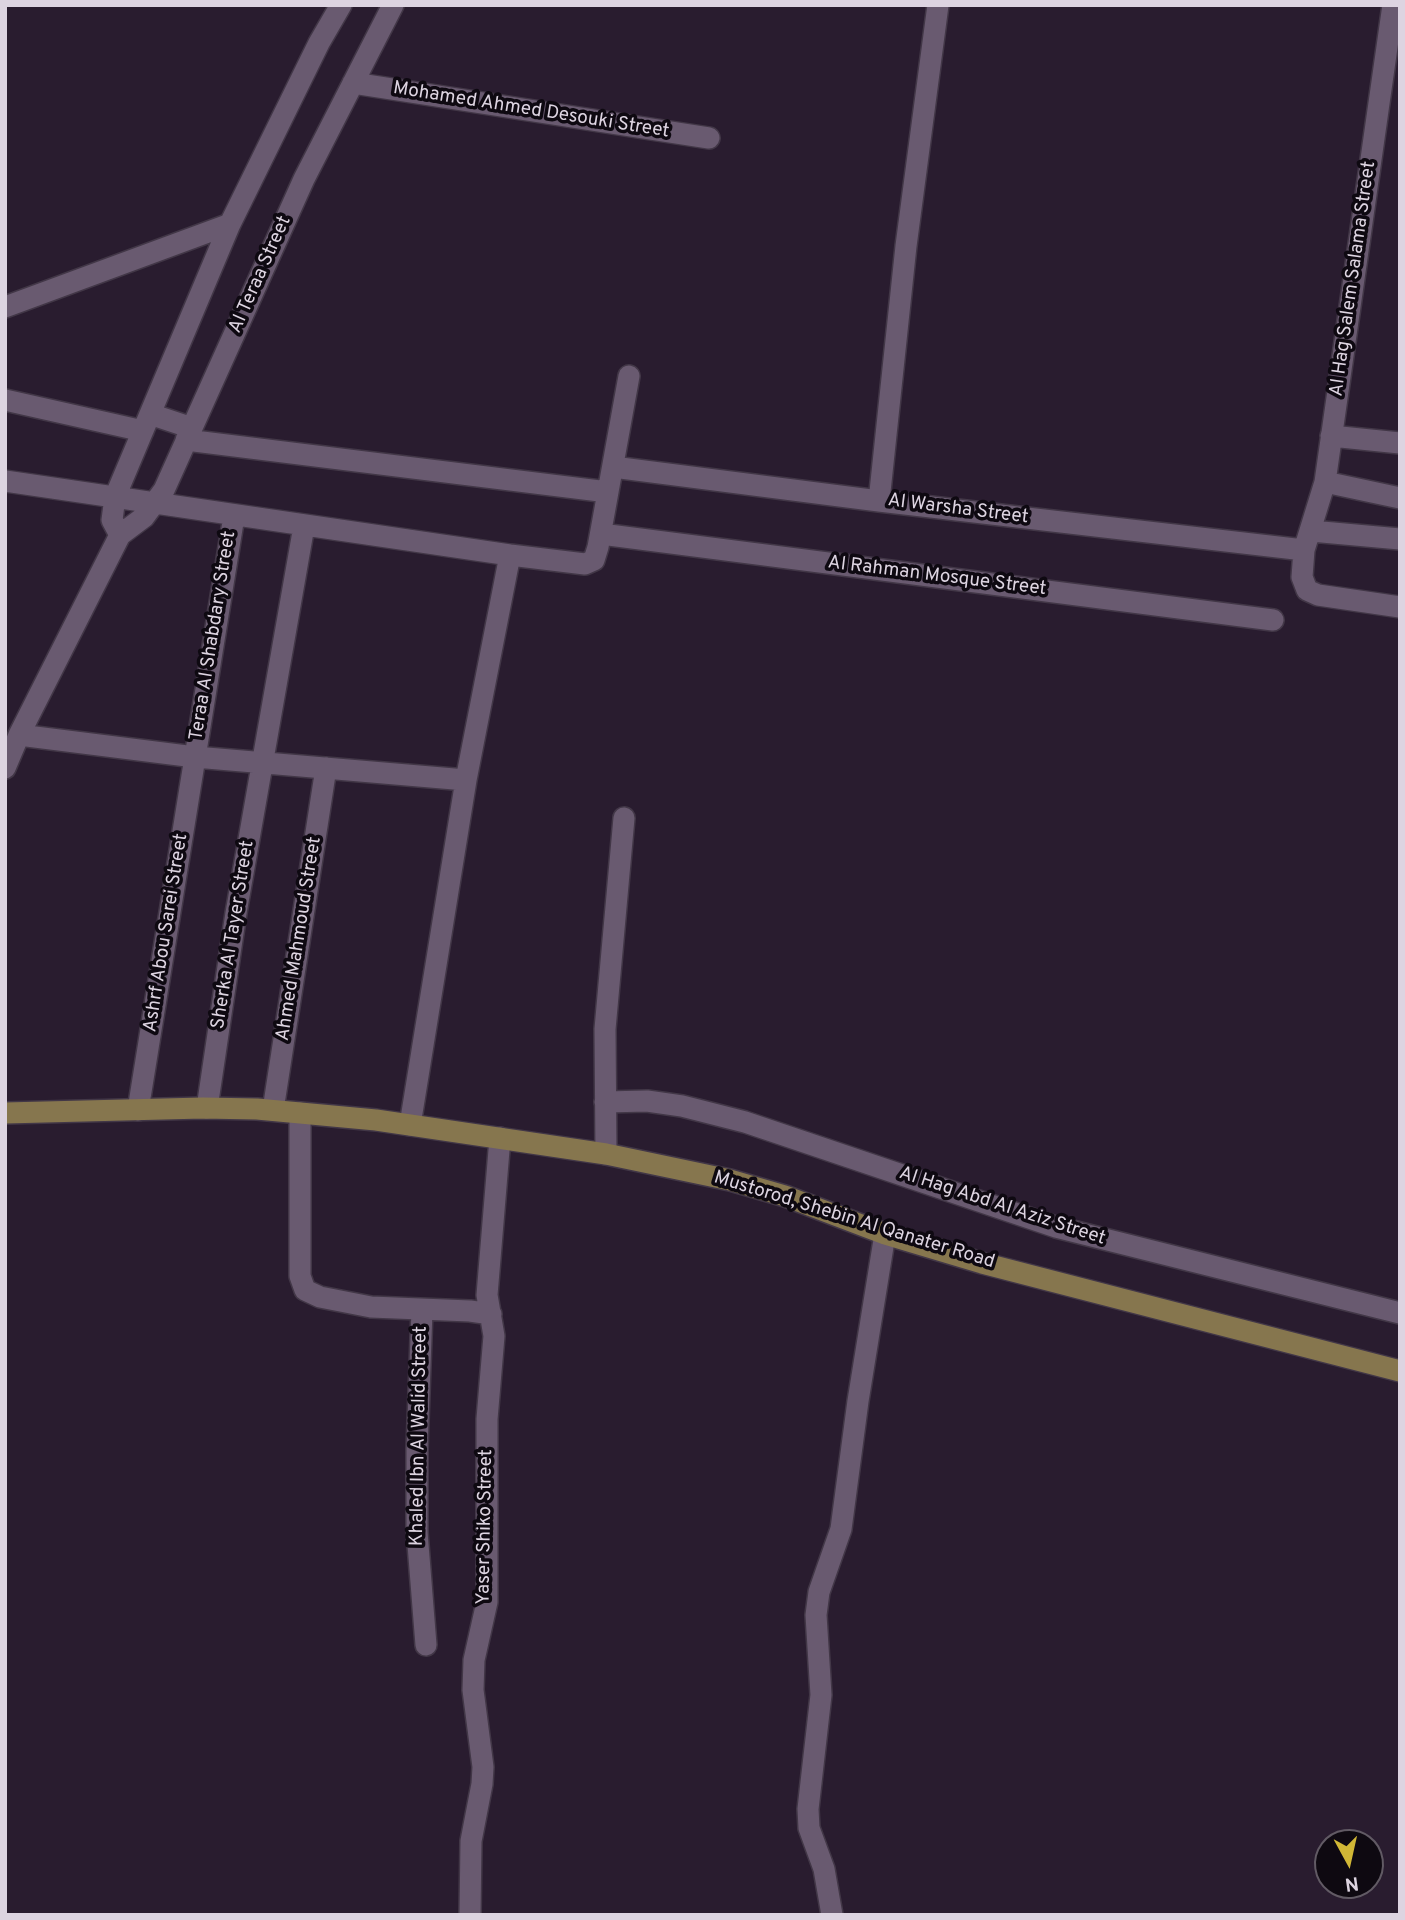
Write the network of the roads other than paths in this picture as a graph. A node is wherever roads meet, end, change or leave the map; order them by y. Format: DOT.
graph roads {
  1 [pos="341,5"];
  2 [pos="393,5"];
  3 [pos="938,5"];
  4 [pos="1393,5"];
  5 [pos="1393,50"];
  6 [pos="353,83"];
  7 [pos="709,138"];
  8 [pos="230,224"];
  9 [pos="5,307"];
  10 [pos="629,376"];
  11 [pos="5,400"];
  12 [pos="146,422"];
  13 [pos="189,434"];
  14 [pos="1331,436"];
  15 [pos="1400,443"];
  16 [pos="613,467"];
  17 [pos="5,481"];
  18 [pos="1325,482"];
  19 [pos="608,492"];
  20 [pos="115,497"];
  21 [pos="1400,498"];
  22 [pos="879,501"];
  23 [pos="153,504"];
  24 [pos="234,516"];
  25 [pos="304,526"];
  26 [pos="601,534"];
  27 [pos="120,535"];
  28 [pos="1400,539"];
  29 [pos="1308,541"];
  30 [pos="510,555"];
  31 [pos="1400,607"];
  32 [pos="1273,620"];
  33 [pos="19,735"];
  34 [pos="195,757"];
  35 [pos="263,762"];
  36 [pos="5,768"];
  37 [pos="326,768"];
  38 [pos="466,780"];
  39 [pos="624,818"];
  40 [pos="207,1108"];
  41 [pos="606,1108"];
  42 [pos="138,1110"];
  43 [pos="273,1110"];
  44 [pos="300,1113"];
  45 [pos="5,1114"];
  46 [pos="410,1125"];
  47 [pos="500,1138"];
  48 [pos="606,1148"];
  49 [pos="886,1234"];
  50 [pos="422,1310"];
  51 [pos="1400,1313"];
  52 [pos="491,1314"];
  53 [pos="1400,1371"];
  54 [pos="426,1645"];
  55 [pos="470,1915"];
  56 [pos="832,1915"];
  1 -- 8 [label="street"];
  2 -- 6 [label="street, Al Teraa Street"];
  3 -- 22 [label="street"];
  4 -- 5 [label="street, Al Hag Salem Salama Street"];
  5 -- 14 [label="street, Al Hag Salem Salama Street"];
  6 -- 7 [label="street, Mohamed Ahmed Desouki Street"];
  6 -- 13 [label="street, Al Teraa Street"];
  8 -- 9 [label="street"];
  8 -- 12 [label="street"];
  10 -- 16 [label="street"];
  11 -- 12 [label="street"];
  12 -- 13 [label="street"];
  12 -- 20 [label="street"];
  13 -- 19 [label="street"];
  13 -- 23 [label="street, Al Teraa Street"];
  14 -- 15 [label="street"];
  14 -- 18 [label="street, Al Hag Salem Salama Street"];
  16 -- 19 [label="street"];
  16 -- 22 [label="street, Al Warsha Street"];
  17 -- 20 [label="street"];
  18 -- 21 [label="street"];
  18 -- 29 [label="street, Al Hag Salem Salama Street"];
  19 -- 26 [label="street"];
  20 -- 23 [label="street"];
  20 -- 27 [label="street"];
  22 -- 29 [label="street, Al Warsha Street"];
  23 -- 24 [label="street"];
  23 -- 27 [label="street, Al Teraa Street"];
  24 -- 25 [label="street"];
  24 -- 34 [label="street, Teraa Al Shabdary Street"];
  25 -- 30 [label="street"];
  25 -- 35 [label="street, Sherka Al Tayer Street"];
  26 -- 30 [label="street"];
  26 -- 32 [label="street, Al Rahman Mosque Street"];
  27 -- 33 [label="street, Al Teraa Street"];
  28 -- 29 [label="street, Al Warsha Street"];
  29 -- 31 [label="street, Al Hag Salem Salama Street"];
  30 -- 38 [label="street"];
  33 -- 34 [label="street"];
  33 -- 36 [label="street, Al Teraa Street"];
  34 -- 35 [label="street"];
  34 -- 42 [label="street, Ashrf Abou Sarei Street"];
  35 -- 37 [label="street"];
  35 -- 40 [label="street, Sherka Al Tayer Street"];
  37 -- 38 [label="street"];
  37 -- 43 [label="street, Ahmed Mahmoud Street"];
  38 -- 46 [label="street"];
  39 -- 41 [label="street"];
  40 -- 42 [label="main road, Mustorod, Shebin Al Qanater Road"];
  40 -- 43 [label="main road, Mustorod, Shebin Al Qanater Road"];
  41 -- 48 [label="street"];
  41 -- 51 [label="street, Al Hag Abd Al Aziz Street"];
  42 -- 45 [label="main road, Mustorod, Shebin Al Qanater Road"];
  43 -- 44 [label="main road, Mustorod, Shebin Al Qanater Road"];
  44 -- 46 [label="main road, Mustorod, Shebin Al Qanater Road"];
  44 -- 50 [label="street"];
  46 -- 47 [label="main road, Mustorod, Shebin Al Qanater Road"];
  47 -- 48 [label="main road, Mustorod, Shebin Al Qanater Road"];
  47 -- 52 [label="street, Yaser Shiko Street"];
  48 -- 49 [label="main road, Mustorod, Shebin Al Qanater Road"];
  49 -- 53 [label="main road, Mustorod, Shebin Al Qanater Road"];
  49 -- 56 [label="street"];
  50 -- 52 [label="street"];
  50 -- 54 [label="street, Khaled Ibn Al Walid Street"];
  52 -- 55 [label="street, Yaser Shiko Street"];
}
